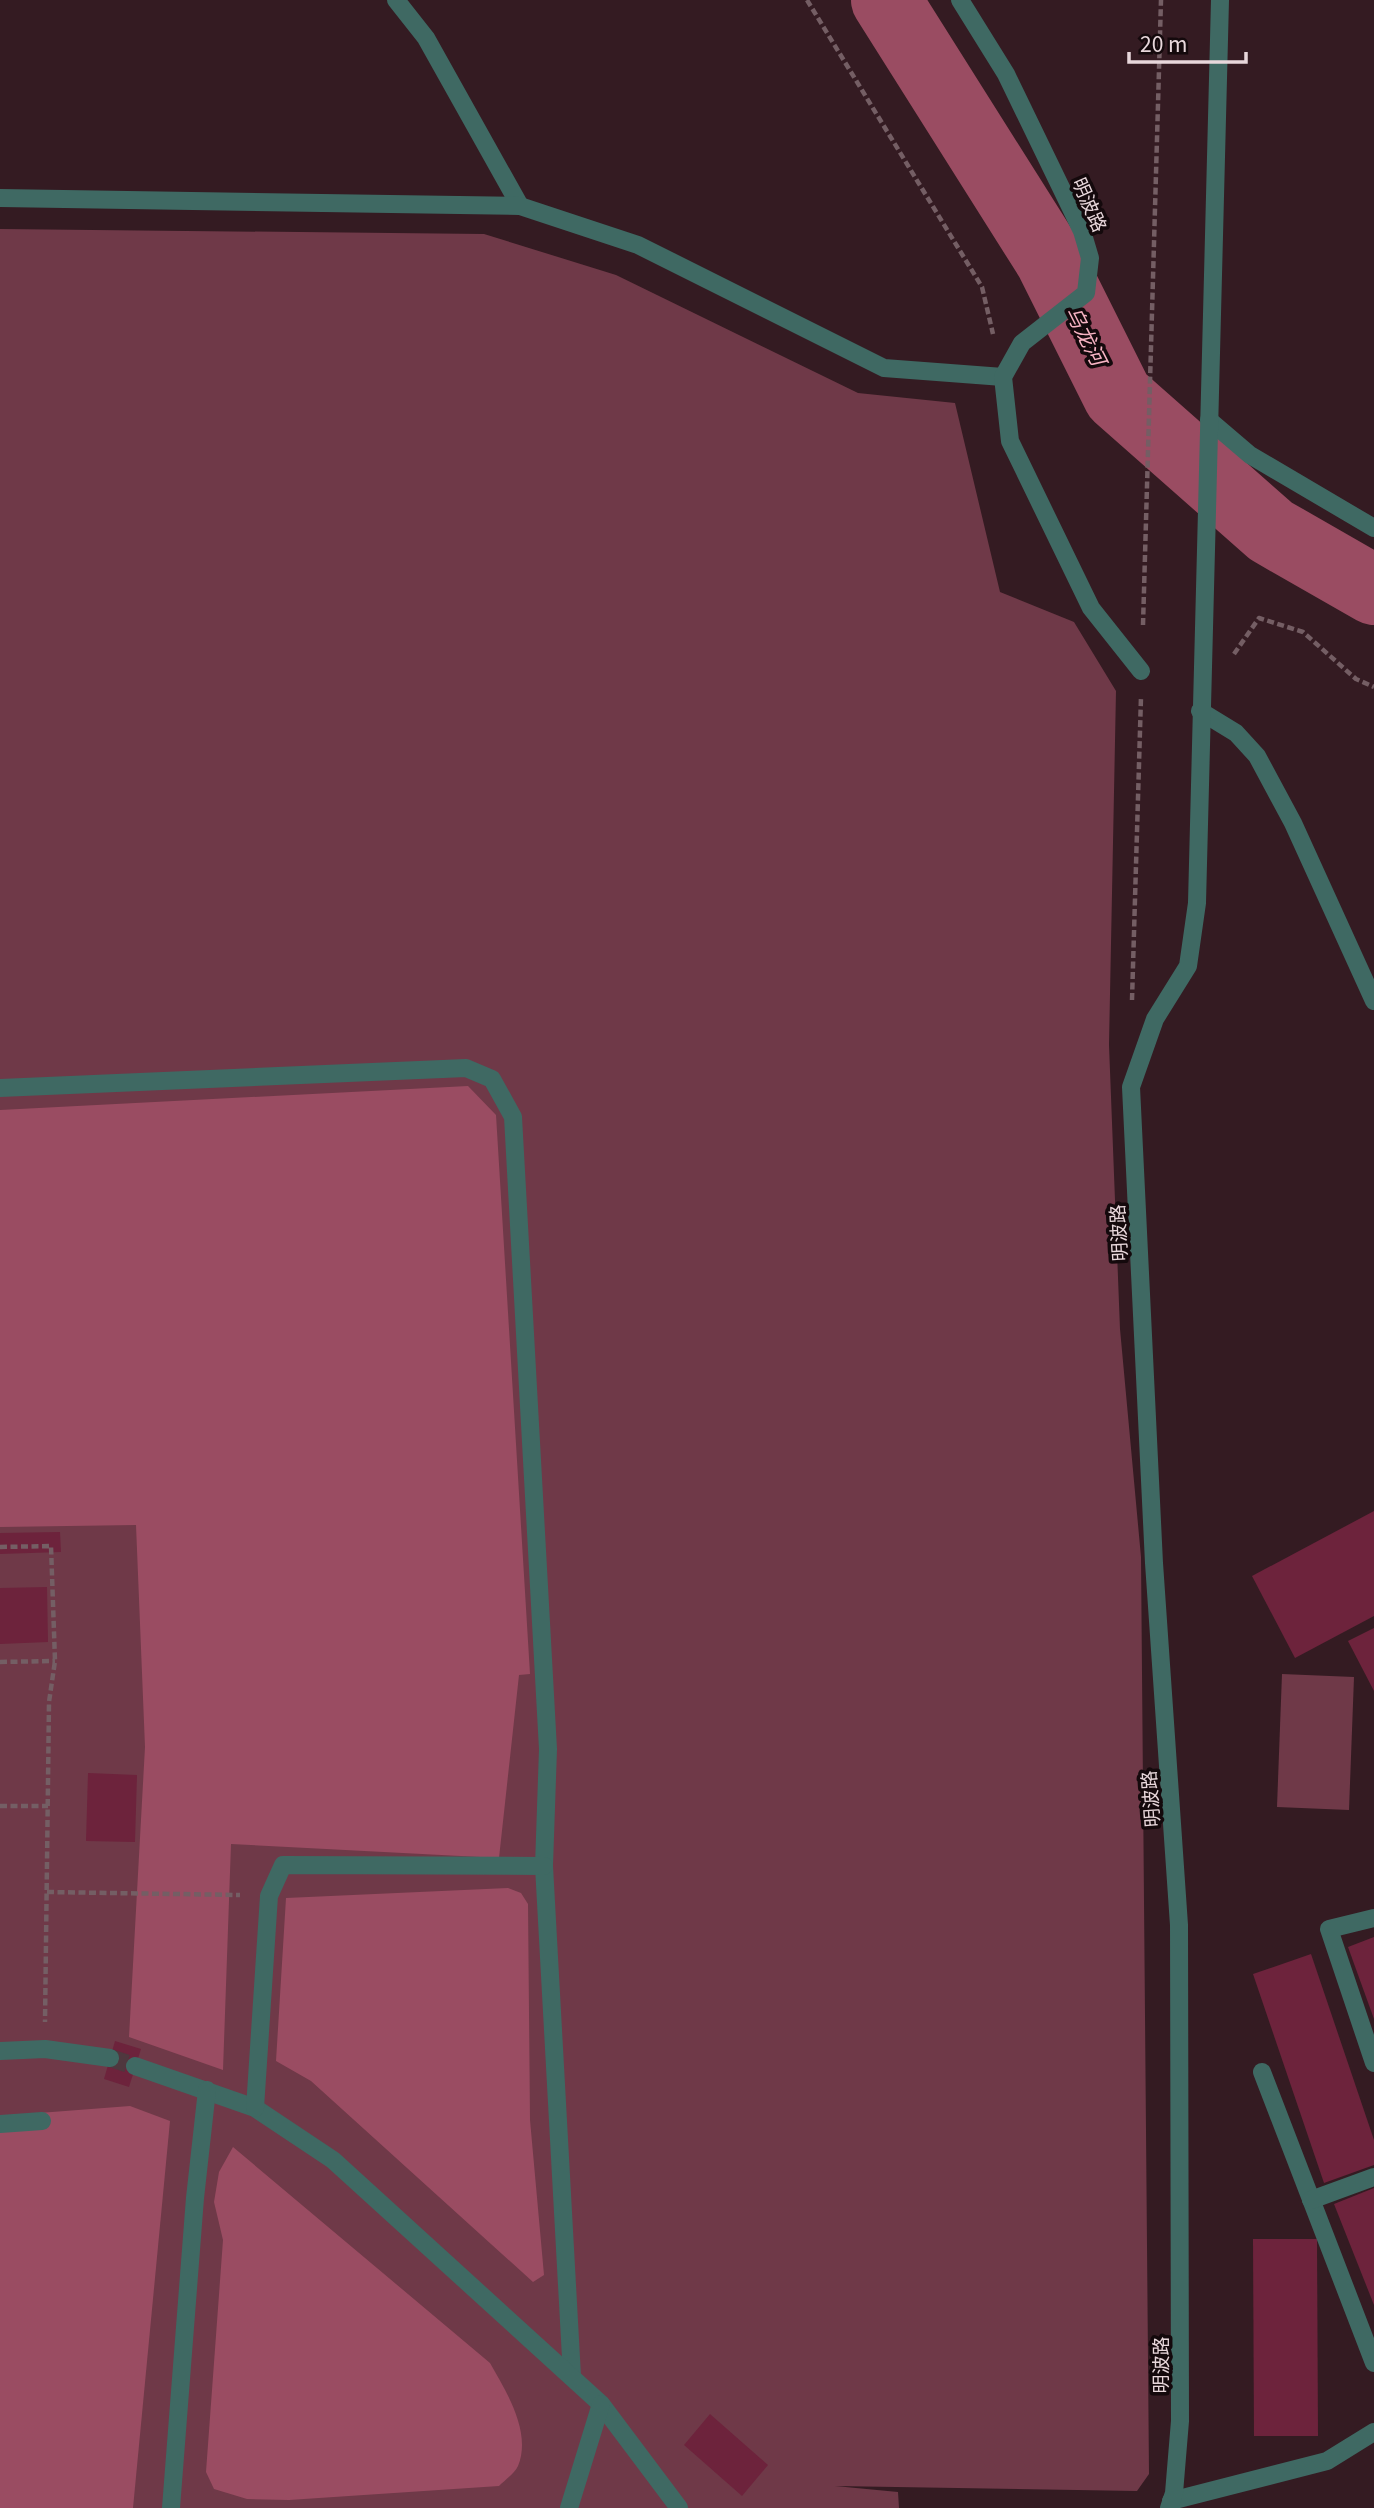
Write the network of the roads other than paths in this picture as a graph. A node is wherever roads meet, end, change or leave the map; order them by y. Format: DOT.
graph roads {
  1 [pos="396,0"];
  2 [pos="960,0"];
  3 [pos="1220,0"];
  4 [pos="0,198"];
  5 [pos="520,206"];
  6 [pos="1003,377"];
  7 [pos="1209,426"];
  8 [pos="1374,528"];
  9 [pos="1141,671"];
  10 [pos="1200,711"];
  11 [pos="1374,1001"];
  12 [pos="0,1088"];
  13 [pos="544,1866"];
  14 [pos="1374,1918"];
  15 [pos="0,2051"];
  16 [pos="110,2058"];
  17 [pos="1374,2063"];
  18 [pos="135,2066"];
  19 [pos="1262,2072"];
  20 [pos="199,2088"];
  21 [pos="255,2108"];
  22 [pos="42,2121"];
  23 [pos="0,2124"];
  24 [pos="1374,2178"];
  25 [pos="1311,2200"];
  26 [pos="1374,2363"];
  27 [pos="572,2376"];
  28 [pos="601,2404"];
  29 [pos="1374,2432"];
  30 [pos="1170,2505"];
  31 [pos="171,2508"];
  32 [pos="569,2508"];
  33 [pos="679,2508"];
  1 -- 5 [label="street"];
  2 -- 6 [label="street, 明波路"];
  3 -- 7 [label="street"];
  4 -- 5 [label="street"];
  5 -- 6 [label="street"];
  6 -- 9 [label="street"];
  7 -- 8 [label="street"];
  7 -- 10 [label="street"];
  10 -- 11 [label="street"];
  10 -- 30 [label="street, 明波路"];
  12 -- 13 [label="street"];
  13 -- 21 [label="street"];
  13 -- 27 [label="street"];
  14 -- 17 [label="street"];
  15 -- 16 [label="street"];
  18 -- 20 [label="street"];
  19 -- 25 [label="street"];
  20 -- 21 [label="street"];
  20 -- 31 [label="street"];
  21 -- 27 [label="street"];
  22 -- 23 [label="street"];
  24 -- 25 [label="street"];
  25 -- 26 [label="street"];
  27 -- 28 [label="street"];
  28 -- 32 [label="street"];
  28 -- 33 [label="street"];
  29 -- 30 [label="street"];
}
